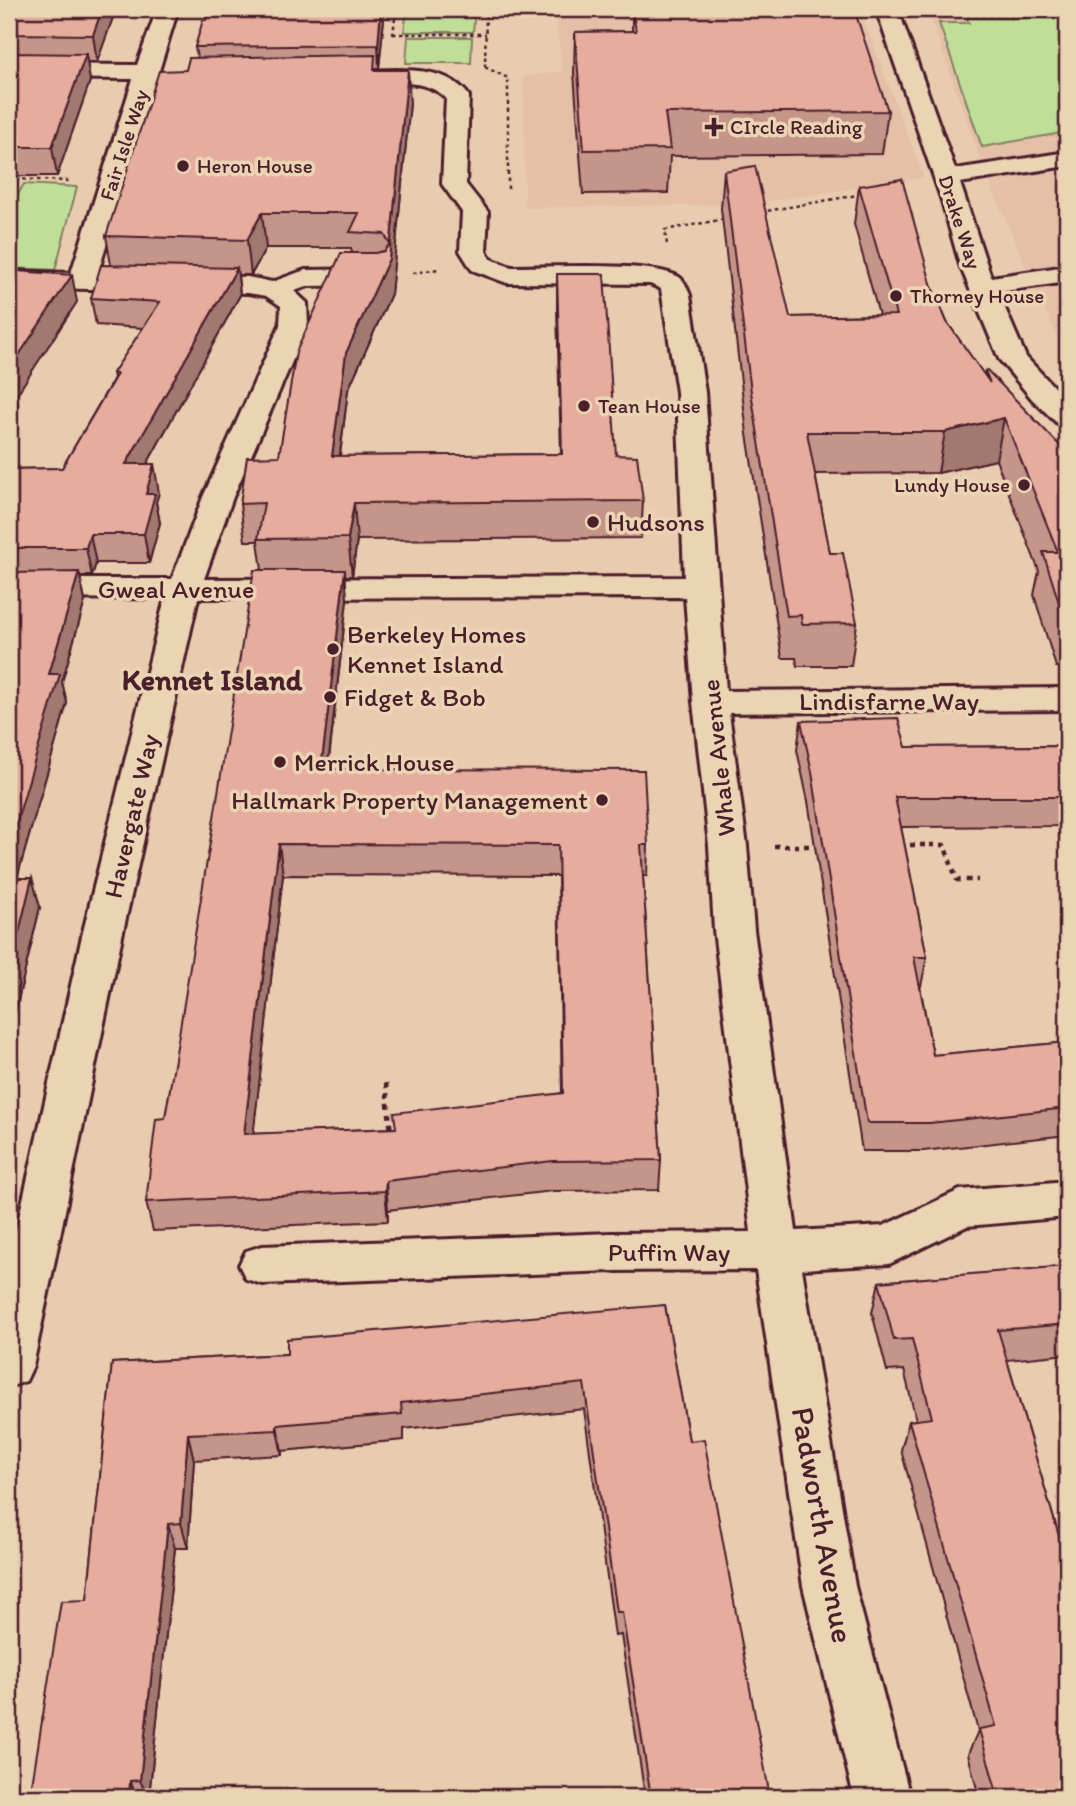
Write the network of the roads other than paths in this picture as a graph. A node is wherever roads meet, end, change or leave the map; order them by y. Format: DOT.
graph roads {
  1 [pos="167,9"];
  2 [pos="887,9"];
  3 [pos="869,32"];
  4 [pos="895,32"];
  5 [pos="9,71"];
  6 [pos="146,77"];
  7 [pos="335,78"];
  8 [pos="225,80"];
  9 [pos="1067,159"];
  10 [pos="947,178"];
  11 [pos="1067,274"];
  12 [pos="377,277"];
  13 [pos="9,279"];
  14 [pos="82,282"];
  15 [pos="982,286"];
  16 [pos="275,290"];
  17 [pos="1067,417"];
  18 [pos="701,587"];
  19 [pos="9,589"];
  20 [pos="184,589"];
  21 [pos="1067,699"];
  22 [pos="710,702"];
  23 [pos="1067,1199"];
  24 [pos="776,1251"];
  25 [pos="262,1265"];
  26 [pos="18,1285"];
  27 [pos="9,1366"];
  28 [pos="882,1797"];
  1 -- 6 [label="street, Fair Isle Way"];
  2 -- 4 [label="street, Drake Way"];
  3 -- 4 [label="street"];
  4 -- 10 [label="street, Drake Way"];
  5 -- 6 [label="street"];
  6 -- 8 [label="street"];
  6 -- 14 [label="street, Fair Isle Way"];
  7 -- 18 [label="street, Whale Avenue"];
  9 -- 10 [label="street"];
  10 -- 15 [label="street, Drake Way"];
  11 -- 15 [label="street"];
  12 -- 16 [label="street"];
  13 -- 14 [label="street"];
  14 -- 16 [label="street"];
  15 -- 17 [label="street, Drake Way"];
  16 -- 20 [label="street, Havergate Way"];
  18 -- 20 [label="street, Gweal Avenue"];
  18 -- 22 [label="street, Whale Avenue"];
  19 -- 20 [label="street, Gweal Avenue"];
  20 -- 26 [label="street, Havergate Way"];
  21 -- 22 [label="street, Lindisfarne Way"];
  22 -- 24 [label="street, Whale Avenue"];
  23 -- 24 [label="street, Puffin Way"];
  24 -- 25 [label="street, Puffin Way"];
  24 -- 28 [label="street, Padworth Avenue"];
  26 -- 27 [label="street, Havergate Way"];
}
